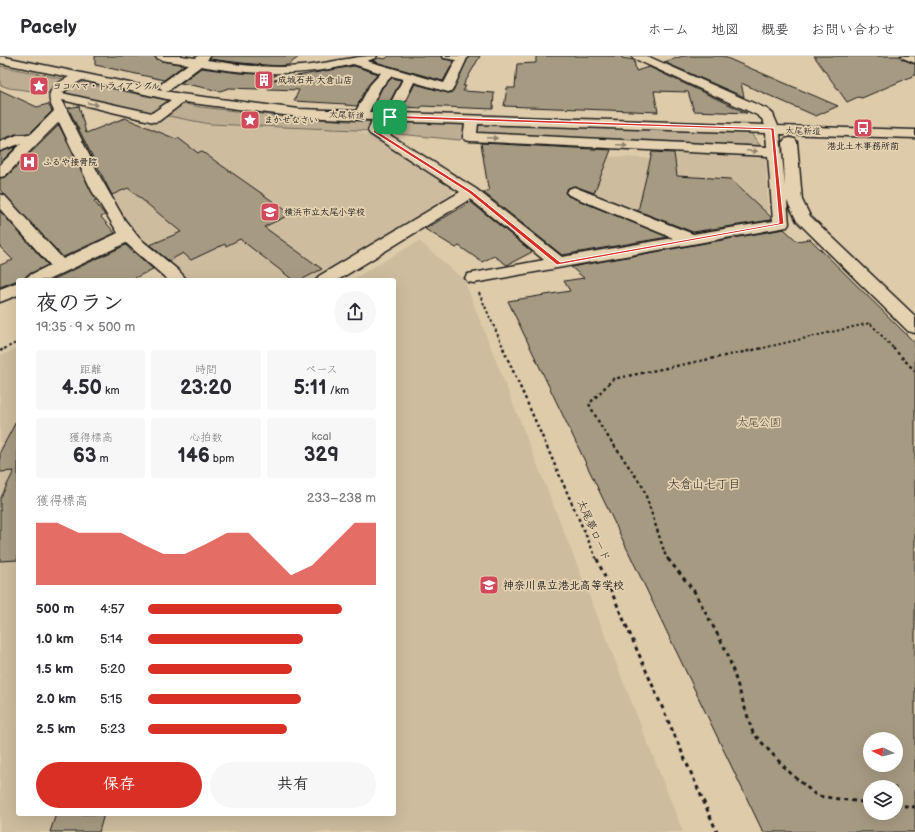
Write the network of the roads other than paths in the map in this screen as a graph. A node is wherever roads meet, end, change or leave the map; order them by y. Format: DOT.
graph roads {
  1 [pos="161,56"];
  2 [pos="370,56"];
  3 [pos="448,56"];
  4 [pos="457,56"];
  5 [pos="637,56"];
  6 [pos="906,56"];
  7 [pos="0,59"];
  8 [pos="202,59"];
  9 [pos="915,59"];
  10 [pos="26,60"];
  11 [pos="354,61"];
  12 [pos="389,71"];
  13 [pos="82,76"];
  14 [pos="410,77"];
  15 [pos="165,87"];
  16 [pos="55,95"];
  17 [pos="180,98"];
  18 [pos="61,112"];
  19 [pos="360,116"];
  20 [pos="385,117"];
  21 [pos="472,120"];
  22 [pos="773,129"];
  23 [pos="915,134"];
  24 [pos="34,138"];
  25 [pos="790,142"];
  26 [pos="0,147"];
  27 [pos="775,152"];
  28 [pos="2,168"];
  29 [pos="471,192"];
  30 [pos="574,192"];
  31 [pos="0,199"];
  32 [pos="128,235"];
  33 [pos="692,240"];
  34 [pos="558,264"];
  35 [pos="61,267"];
  36 [pos="38,278"];
  37 [pos="176,278"];
  38 [pos="328,278"];
  39 [pos="474,278"];
  40 [pos="16,289"];
  41 [pos="0,296"];
  42 [pos="915,327"];
  1 -- 8 [label="street"];
  2 -- 11 [label="street"];
  3 -- 4 [label="street"];
  4 -- 14 [label="street"];
  5 -- 22 [label="street"];
  6 -- 9 [label="street"];
  7 -- 10 [label="street, 太尾新道"];
  8 -- 11 [label="street"];
  8 -- 15 [label="street"];
  10 -- 13 [label="street, 太尾新道"];
  11 -- 12 [label="street"];
  12 -- 14 [label="street"];
  12 -- 19 [label="street"];
  13 -- 16 [label="street"];
  13 -- 17 [label="street, 太尾新道"];
  14 -- 20 [label="street"];
  16 -- 17 [label="street, one-way"];
  16 -- 18 [label="street"];
  17 -- 19 [label="street, 太尾新道"];
  18 -- 24 [label="street"];
  18 -- 32 [label="street"];
  19 -- 20 [label="street, 太尾新道"];
  20 -- 21 [label="street, 太尾新道"];
  20 -- 29 [label="street"];
  21 -- 22 [label="street, 太尾新道"];
  21 -- 27 [label="street, one-way"];
  22 -- 23 [label="street, 太尾新道"];
  22 -- 27 [label="street"];
  24 -- 26 [label="street"];
  24 -- 28 [label="street"];
  25 -- 42 [label="street"];
  27 -- 33 [label="street"];
  29 -- 34 [label="street"];
  29 -- 38 [label="street"];
  30 -- 33 [label="street"];
  31 -- 35 [label="street"];
  32 -- 35 [label="street"];
  32 -- 37 [label="street"];
  33 -- 34 [label="street"];
  34 -- 39 [label="street"];
  35 -- 36 [label="street"];
  40 -- 41 [label="street"];
}
